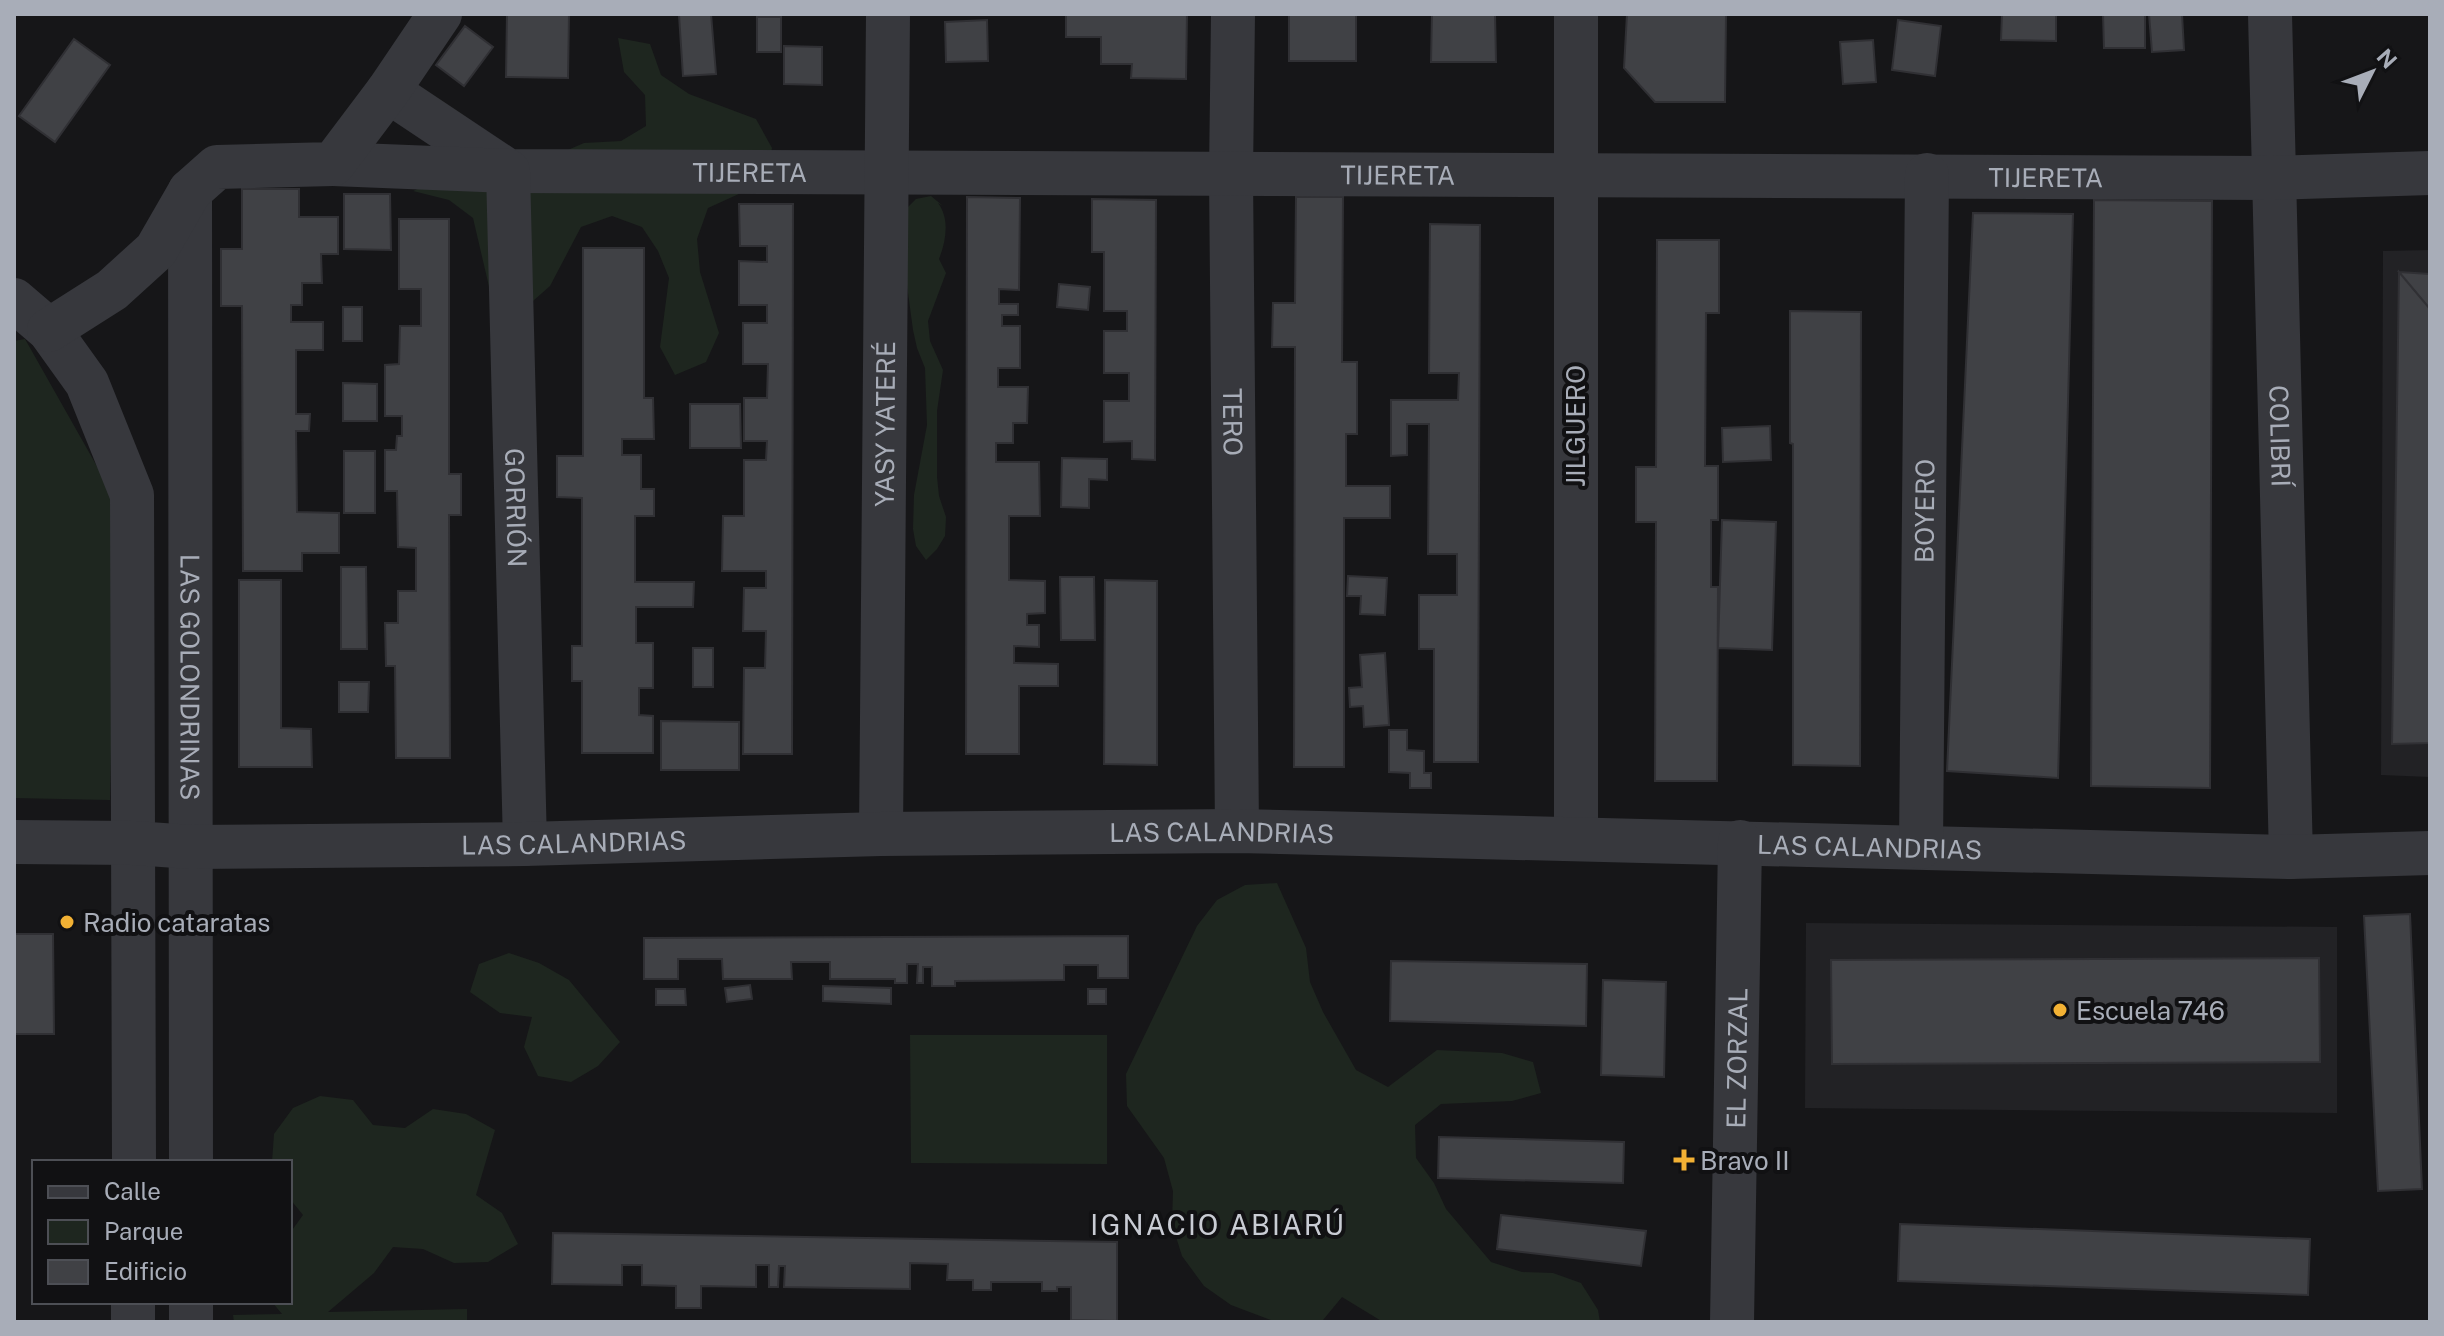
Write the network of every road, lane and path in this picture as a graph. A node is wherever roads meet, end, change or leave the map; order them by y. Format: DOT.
graph roads {
  1 [pos="440,14"];
  2 [pos="888,14"];
  3 [pos="1233,14"];
  4 [pos="1576,14"];
  5 [pos="2270,14"];
  6 [pos="388,91"];
  7 [pos="333,164"];
  8 [pos="508,171"];
  9 [pos="2430,173"];
  10 [pos="887,174"];
  11 [pos="1231,174"];
  12 [pos="1575,174"];
  13 [pos="1927,175"];
  14 [pos="2273,178"];
  15 [pos="190,191"];
  16 [pos="14,300"];
  17 [pos="49,330"];
  18 [pos="1237,831"];
  19 [pos="881,834"];
  20 [pos="1576,838"];
  21 [pos="14,842"];
  22 [pos="1740,842"];
  23 [pos="134,843"];
  24 [pos="525,844"];
  25 [pos="191,847"];
  26 [pos="1921,847"];
  27 [pos="2430,853"];
  28 [pos="2291,857"];
  29 [pos="134,1160"];
  30 [pos="191,1160"];
  31 [pos="1732,1322"];
  1 -- 6 [label="street"];
  2 -- 10 [label="street, YASY YATERÉ"];
  3 -- 11 [label="street, TERO"];
  4 -- 12 [label="street, JILGUERO"];
  5 -- 14 [label="street, COLIBRÍ"];
  6 -- 7 [label="street"];
  6 -- 8 [label="street"];
  7 -- 8 [label="street, TIJERETA"];
  7 -- 15 [label="street, TIJERETA"];
  8 -- 10 [label="street, TIJERETA"];
  8 -- 24 [label="street, GORRIÓN"];
  9 -- 14 [label="street, TIJERETA"];
  10 -- 11 [label="street, TIJERETA"];
  10 -- 19 [label="street, YASY YATERÉ"];
  11 -- 12 [label="street, TIJERETA"];
  11 -- 18 [label="street, TERO"];
  12 -- 13 [label="street, TIJERETA"];
  12 -- 20 [label="street, JILGUERO"];
  13 -- 14 [label="street, TIJERETA"];
  13 -- 26 [label="street, BOYERO"];
  14 -- 28 [label="street, COLIBRÍ"];
  15 -- 17 [label="street"];
  15 -- 25 [label="street, LAS GOLONDRINAS"];
  16 -- 17 [label="street"];
  17 -- 23 [label="street"];
  18 -- 19 [label="street, LAS CALANDRIAS"];
  18 -- 20 [label="street, LAS CALANDRIAS"];
  19 -- 24 [label="street, LAS CALANDRIAS"];
  20 -- 22 [label="street, LAS CALANDRIAS"];
  21 -- 23 [label="street, LAS CALANDRIAS"];
  22 -- 26 [label="street, LAS CALANDRIAS"];
  22 -- 31 [label="street, EL ZORZAL"];
  23 -- 25 [label="street, LAS CALANDRIAS"];
  23 -- 29 [label="street"];
  24 -- 25 [label="street, LAS CALANDRIAS"];
  25 -- 30 [label="street, LAS GOLONDRINAS"];
  26 -- 28 [label="street, LAS CALANDRIAS"];
  27 -- 28 [label="street, LAS CALANDRIAS"];
}
